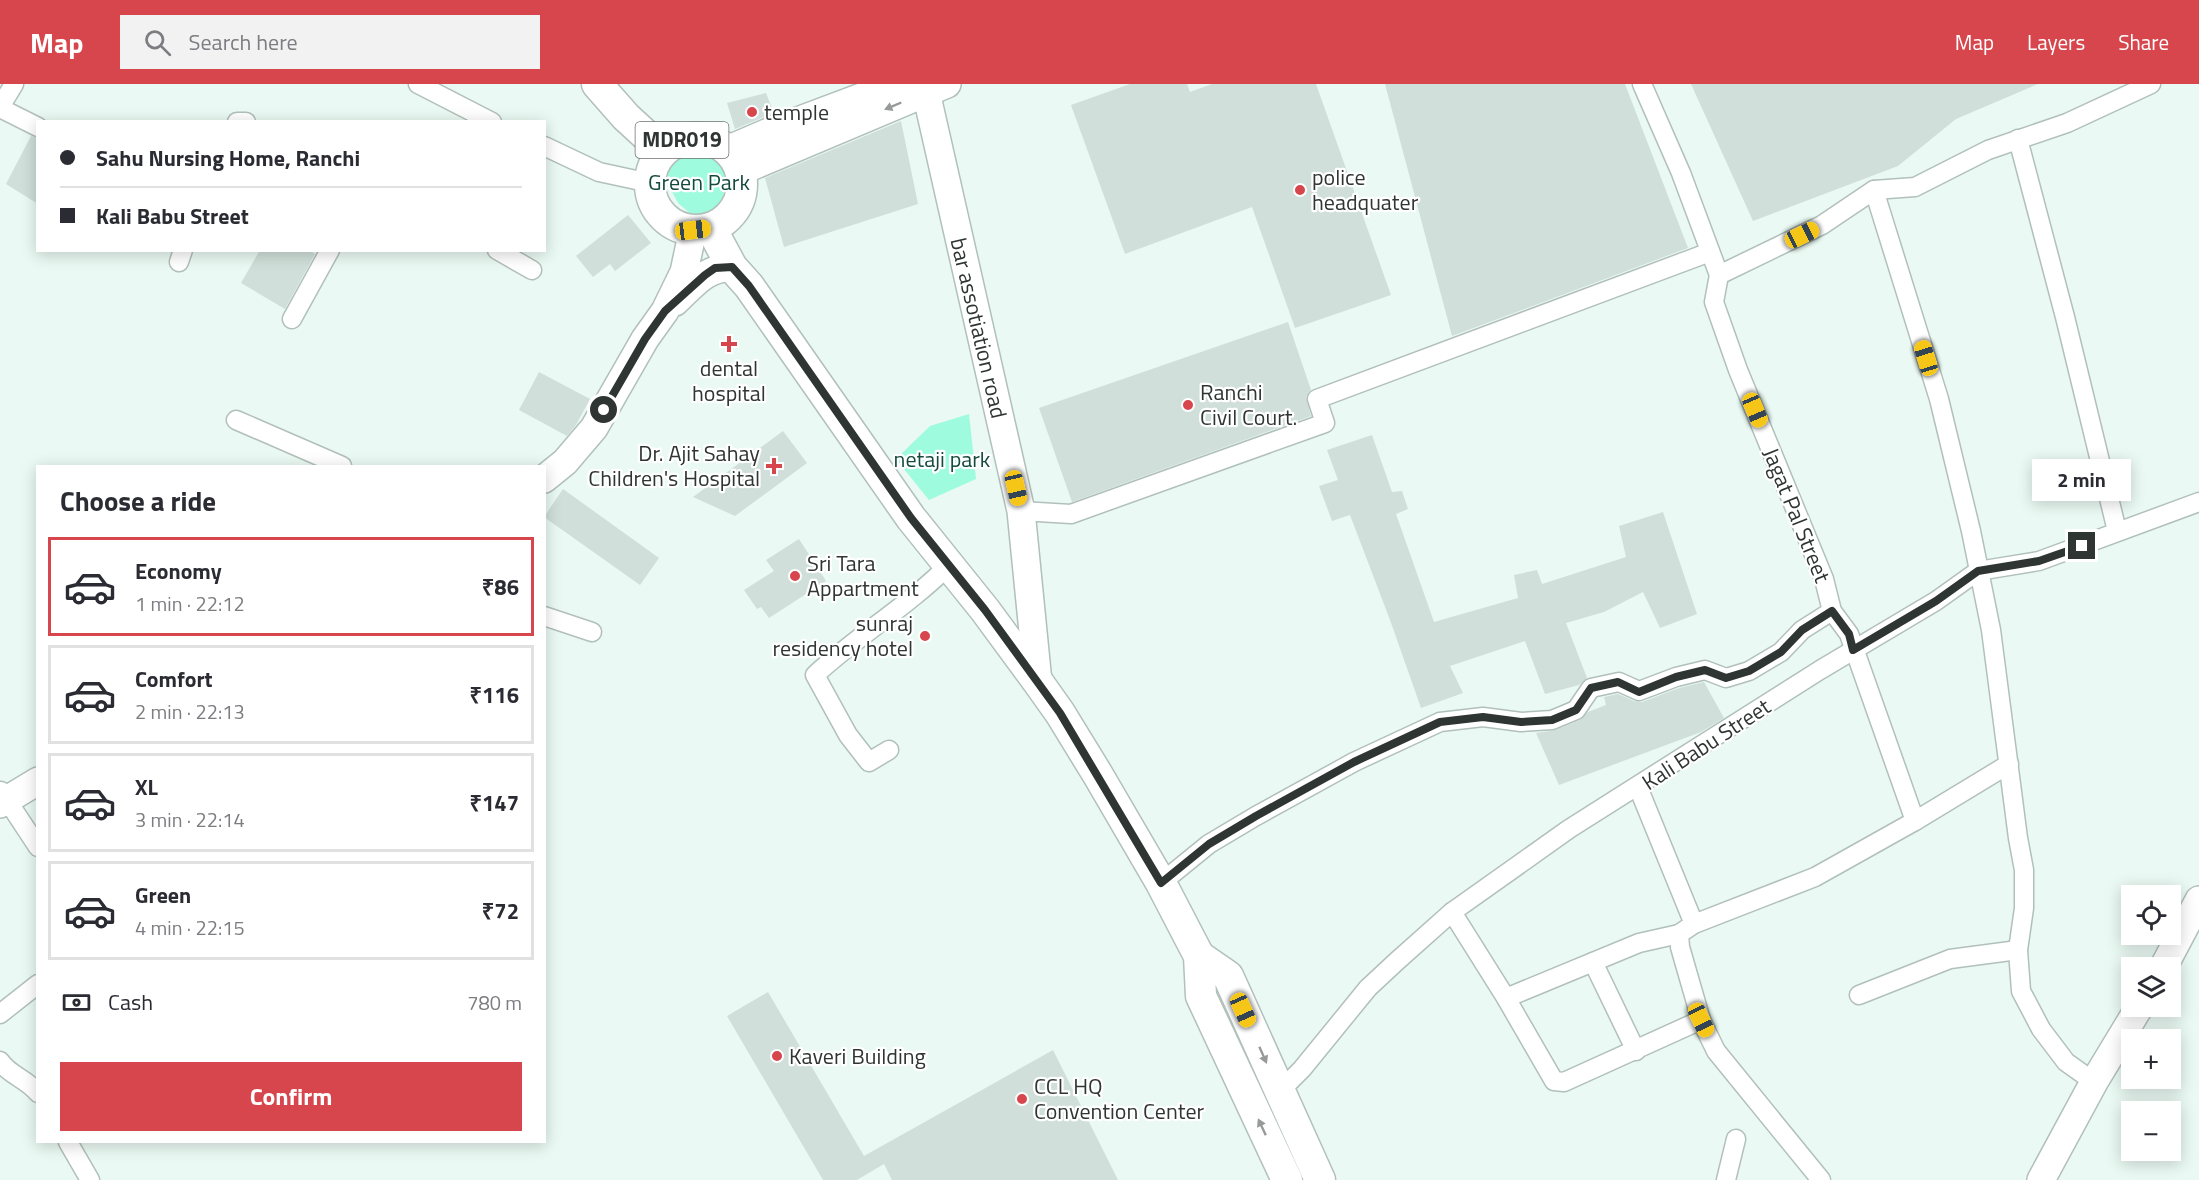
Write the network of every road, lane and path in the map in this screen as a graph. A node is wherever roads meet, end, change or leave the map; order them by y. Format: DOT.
graph roads {
  1 [pos="14,84"];
  2 [pos="418,84"];
  3 [pos="597,84"];
  4 [pos="896,84"];
  5 [pos="1642,84"];
  6 [pos="2151,84"];
  7 [pos="932,87"];
  8 [pos="0,107"];
  9 [pos="487,120"];
  10 [pos="36,126"];
  11 [pos="2018,140"];
  12 [pos="546,147"];
  13 [pos="663,151"];
  14 [pos="734,161"];
  15 [pos="650,183"];
  16 [pos="1875,190"];
  17 [pos="702,229"];
  18 [pos="329,252"];
  19 [pos="500,252"];
  20 [pos="1710,252"];
  21 [pos="732,267"];
  22 [pos="532,270"];
  23 [pos="1719,275"];
  24 [pos="665,311"];
  25 [pos="292,319"];
  26 [pos="236,420"];
  27 [pos="340,465"];
  28 [pos="546,478"];
  29 [pos="2199,502"];
  30 [pos="1021,511"];
  31 [pos="2117,531"];
  32 [pos="949,565"];
  33 [pos="1978,571"];
  34 [pos="1832,611"];
  35 [pos="546,617"];
  36 [pos="592,632"];
  37 [pos="1853,650"];
  38 [pos="1038,682"];
  39 [pos="889,750"];
  40 [pos="2009,764"];
  41 [pos="36,782"];
  42 [pos="1638,788"];
  43 [pos="3,798"];
  44 [pos="1915,821"];
  45 [pos="36,844"];
  46 [pos="1161,883"];
  47 [pos="2199,900"];
  48 [pos="1452,912"];
  49 [pos="1686,929"];
  50 [pos="2018,950"];
  51 [pos="1199,956"];
  52 [pos="2169,957"];
  53 [pos="1593,962"];
  54 [pos="36,986"];
  55 [pos="1858,995"];
  56 [pos="1506,998"];
  57 [pos="0,1014"];
  58 [pos="2133,1017"];
  59 [pos="1701,1020"];
  60 [pos="1636,1051"];
  61 [pos="0,1061"];
  62 [pos="2094,1082"];
  63 [pos="36,1091"];
  64 [pos="1279,1092"];
  65 [pos="1736,1138"];
  66 [pos="69,1143"];
  67 [pos="90,1180"];
  68 [pos="1287,1180"];
  69 [pos="1320,1180"];
  70 [pos="1726,1180"];
  71 [pos="1821,1180"];
  72 [pos="2041,1180"];
  1 -- 8 [label="street"];
  2 -- 9 [label="street"];
  3 -- 13 [label="main road, MDR019"];
  4 -- 14 [label="main road"];
  5 -- 20 [label="street"];
  6 -- 11 [label="street"];
  7 -- 14 [label="main road, one-way"];
  7 -- 30 [label="main road, bar assotiation road"];
  8 -- 10 [label="street"];
  11 -- 16 [label="street"];
  11 -- 31 [label="street"];
  12 -- 15 [label="street"];
  13 -- 14 [label="main road, MDR019"];
  13 -- 15 [label="main road, MDR019"];
  14 -- 17 [label="main road, MDR019"];
  15 -- 17 [label="main road, MDR019"];
  16 -- 23 [label="street"];
  16 -- 33 [label="street"];
  17 -- 21 [label="main road"];
  17 -- 24 [label="main road"];
  18 -- 25 [label="street"];
  19 -- 22 [label="street"];
  20 -- 23 [label="street"];
  20 -- 30 [label="street"];
  21 -- 24 [label="main road"];
  21 -- 32 [label="main road"];
  23 -- 34 [label="street, Jagat Pal Street"];
  24 -- 28 [label="main road"];
  26 -- 27 [label="street"];
  29 -- 31 [label="street, Kali Babu Street"];
  30 -- 38 [label="main road, bar assotiation road"];
  31 -- 33 [label="street, Kali Babu Street"];
  32 -- 38 [label="main road"];
  32 -- 39 [label="street"];
  33 -- 37 [label="street, Kali Babu Street"];
  33 -- 40 [label="street"];
  34 -- 37 [label="street, Jagat Pal Street"];
  34 -- 46 [label="street"];
  35 -- 36 [label="street"];
  37 -- 42 [label="street, Kali Babu Street"];
  37 -- 44 [label="street, Jagat Pal Street"];
  38 -- 46 [label="main road"];
  40 -- 44 [label="street"];
  40 -- 50 [label="street"];
  41 -- 43 [label="main road"];
  42 -- 48 [label="street, Kali Babu Street"];
  42 -- 49 [label="street"];
  43 -- 45 [label="street"];
  44 -- 49 [label="street"];
  46 -- 51 [label="main road"];
  47 -- 52 [label="main road"];
  48 -- 56 [label="street"];
  48 -- 64 [label="street, Kali Babu Street"];
  49 -- 53 [label="street"];
  49 -- 59 [label="street"];
  50 -- 55 [label="street"];
  50 -- 62 [label="street"];
  51 -- 64 [label="main road, one-way"];
  68 -- 51 [label="main road, one-way"];
  53 -- 56 [label="street"];
  53 -- 60 [label="street"];
  54 -- 57 [label="street"];
  56 -- 60 [label="street"];
  58 -- 62 [label="main road"];
  59 -- 60 [label="street"];
  59 -- 71 [label="street"];
  61 -- 63 [label="street"];
  62 -- 72 [label="main road"];
  64 -- 69 [label="main road"];
  65 -- 70 [label="street"];
  66 -- 67 [label="street"];
}
